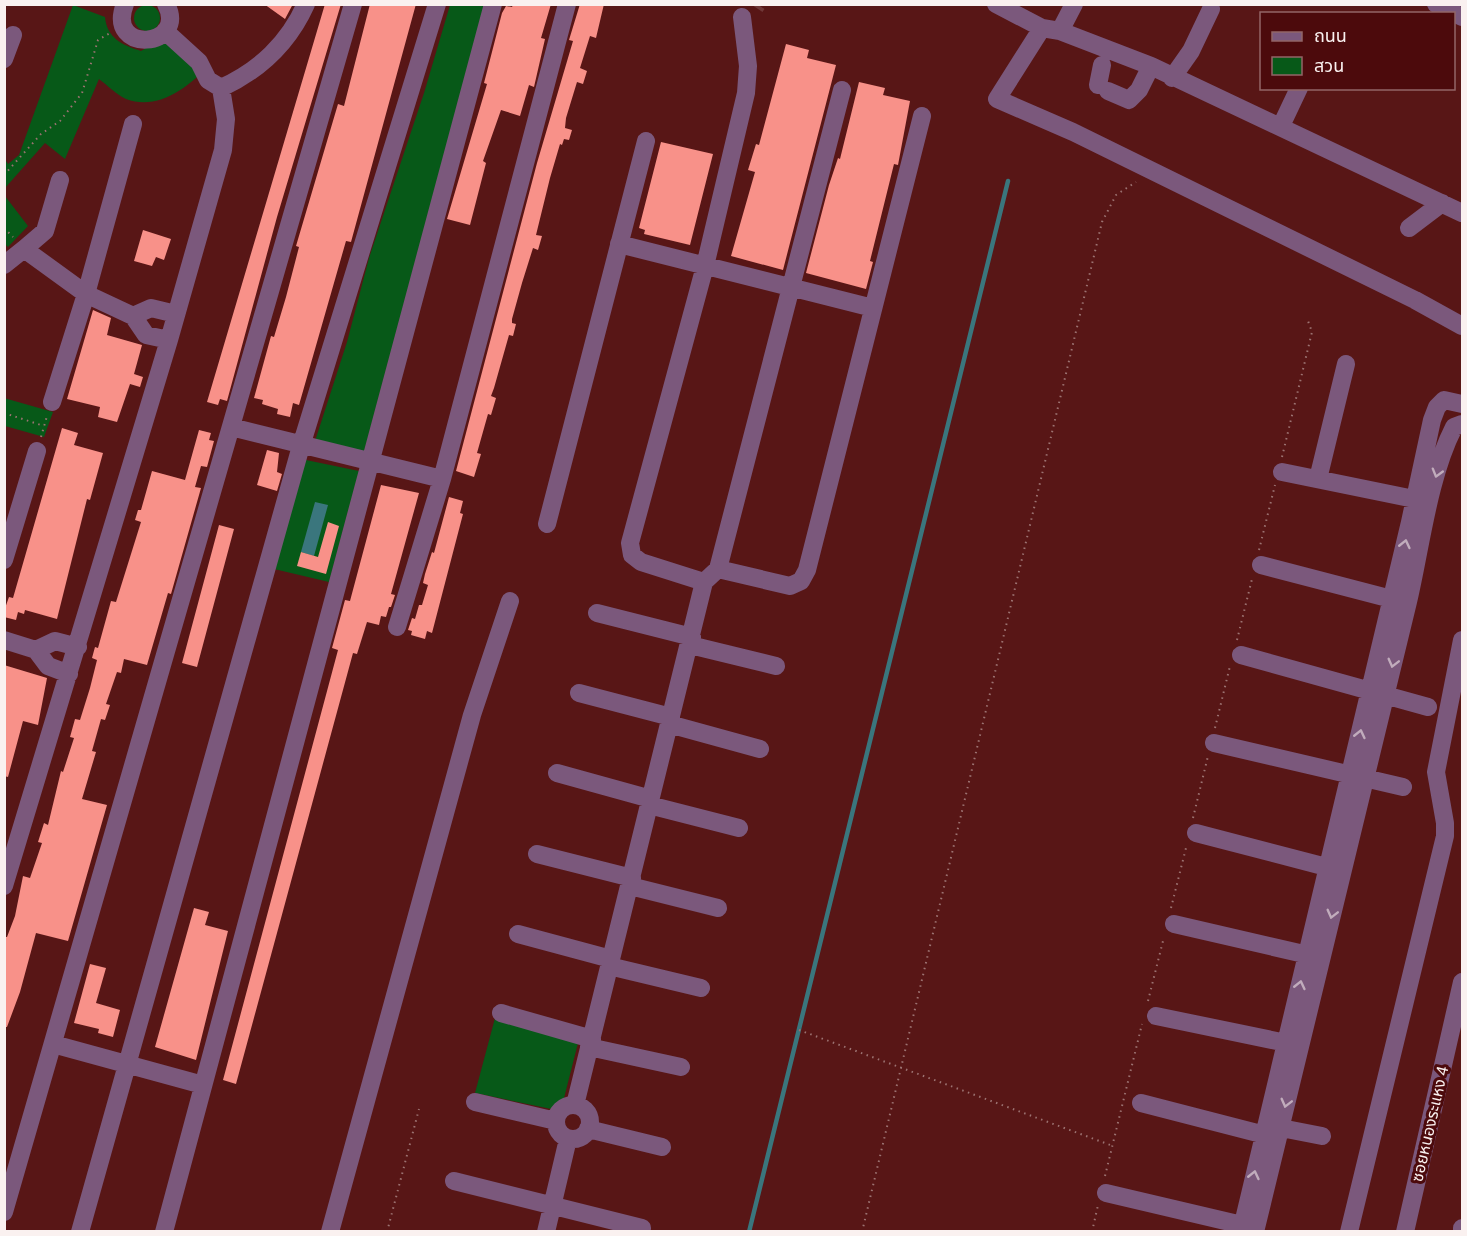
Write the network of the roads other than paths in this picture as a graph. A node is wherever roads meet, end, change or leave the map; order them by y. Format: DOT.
graph roads {
  1 [pos="166,4"];
  2 [pos="306,4"];
  3 [pos="353,4"];
  4 [pos="437,4"];
  5 [pos="493,4"];
  6 [pos="567,4"];
  7 [pos="996,4"];
  8 [pos="1074,4"];
  9 [pos="746,9"];
  10 [pos="1211,9"];
  11 [pos="119,12"];
  12 [pos="1051,30"];
  13 [pos="165,31"];
  14 [pos="14,35"];
  15 [pos="4,59"];
  16 [pos="1102,65"];
  17 [pos="1151,66"];
  18 [pos="1172,78"];
  19 [pos="221,88"];
  20 [pos="842,90"];
  21 [pos="1298,90"];
  22 [pos="922,116"];
  23 [pos="133,124"];
  24 [pos="1281,126"];
  25 [pos="646,141"];
  26 [pos="60,180"];
  27 [pos="1442,203"];
  28 [pos="1462,213"];
  29 [pos="1409,228"];
  30 [pos="619,244"];
  31 [pos="24,249"];
  32 [pos="4,265"];
  33 [pos="705,266"];
  34 [pos="793,286"];
  35 [pos="86,294"];
  36 [pos="873,308"];
  37 [pos="177,314"];
  38 [pos="133,316"];
  39 [pos="1462,326"];
  40 [pos="169,340"];
  41 [pos="1346,364"];
  42 [pos="52,402"];
  43 [pos="1462,404"];
  44 [pos="1462,424"];
  45 [pos="231,427"];
  46 [pos="301,446"];
  47 [pos="37,451"];
  48 [pos="371,462"];
  49 [pos="1280,471"];
  50 [pos="442,479"];
  51 [pos="1318,479"];
  52 [pos="1422,501"];
  53 [pos="547,525"];
  54 [pos="4,560"];
  55 [pos="1257,564"];
  56 [pos="718,569"];
  57 [pos="704,582"];
  58 [pos="510,601"];
  59 [pos="1400,602"];
  60 [pos="597,613"];
  61 [pos="397,627"];
  62 [pos="4,640"];
  63 [pos="1462,640"];
  64 [pos="691,641"];
  65 [pos="78,647"];
  66 [pos="36,650"];
  67 [pos="1236,653"];
  68 [pos="776,666"];
  69 [pos="69,674"];
  70 [pos="579,693"];
  71 [pos="1378,693"];
  72 [pos="1428,707"];
  73 [pos="670,720"];
  74 [pos="1212,744"];
  75 [pos="760,749"];
  76 [pos="557,773"];
  77 [pos="1358,776"];
  78 [pos="1402,787"];
  79 [pos="650,802"];
  80 [pos="740,828"];
  81 [pos="1192,832"];
  82 [pos="537,854"];
  83 [pos="1335,869"];
  84 [pos="631,882"];
  85 [pos="4,886"];
  86 [pos="718,908"];
  87 [pos="1169,924"];
  88 [pos="518,934"];
  89 [pos="1314,956"];
  90 [pos="610,963"];
  91 [pos="1462,982"];
  92 [pos="701,988"];
  93 [pos="501,1013"];
  94 [pos="1149,1013"];
  95 [pos="590,1043"];
  96 [pos="53,1044"];
  97 [pos="1293,1045"];
  98 [pos="126,1065"];
  99 [pos="681,1067"];
  100 [pos="203,1085"];
  101 [pos="475,1102"];
  102 [pos="1141,1103"];
  103 [pos="575,1105"];
  104 [pos="556,1121"];
  105 [pos="588,1129"];
  106 [pos="1274,1133"];
  107 [pos="1322,1136"];
  108 [pos="568,1139"];
  109 [pos="662,1147"];
  110 [pos="454,1181"];
  111 [pos="1103,1190"];
  112 [pos="552,1206"];
  113 [pos="4,1212"];
  114 [pos="642,1228"];
  115 [pos="1249,1229"];
  116 [pos="80,1232"];
  117 [pos="164,1232"];
  118 [pos="330,1232"];
  119 [pos="546,1232"];
  120 [pos="1349,1232"];
  121 [pos="1405,1232"];
  1 -- 13 [label="street"];
  2 -- 19 [label="street"];
  3 -- 45 [label="street"];
  4 -- 46 [label="street"];
  5 -- 48 [label="street"];
  6 -- 50 [label="street"];
  7 -- 12 [label="street"];
  8 -- 12 [label="street"];
  9 -- 33 [label="street"];
  10 -- 18 [label="street"];
  11 -- 13 [label="street"];
  12 -- 17 [label="street"];
  12 -- 39 [label="street"];
  13 -- 19 [label="street"];
  14 -- 15 [label="street"];
  16 -- 17 [label="street"];
  17 -- 18 [label="street"];
  18 -- 24 [label="street"];
  19 -- 37 [label="street"];
  20 -- 34 [label="street"];
  21 -- 24 [label="street"];
  22 -- 36 [label="street"];
  23 -- 35 [label="street"];
  24 -- 27 [label="street"];
  25 -- 30 [label="street"];
  26 -- 31 [label="street"];
  27 -- 28 [label="street"];
  27 -- 29 [label="street"];
  30 -- 33 [label="street"];
  30 -- 53 [label="street"];
  31 -- 32 [label="street"];
  31 -- 35 [label="street"];
  33 -- 34 [label="street"];
  33 -- 57 [label="street"];
  34 -- 36 [label="street"];
  34 -- 56 [label="street"];
  35 -- 38 [label="street"];
  35 -- 42 [label="street"];
  36 -- 56 [label="street"];
  37 -- 38 [label="street"];
  37 -- 40 [label="street"];
  38 -- 40 [label="street"];
  40 -- 65 [label="street"];
  41 -- 51 [label="street"];
  43 -- 52 [label="street"];
  44 -- 52 [label="street, one-way"];
  45 -- 46 [label="street"];
  45 -- 96 [label="street"];
  46 -- 48 [label="street"];
  46 -- 98 [label="street"];
  47 -- 54 [label="street"];
  48 -- 50 [label="street"];
  48 -- 100 [label="street"];
  49 -- 51 [label="street"];
  50 -- 61 [label="street"];
  51 -- 52 [label="street"];
  52 -- 59 [label="street"];
  55 -- 59 [label="street"];
  56 -- 57 [label="street"];
  57 -- 64 [label="street"];
  58 -- 118 [label="street"];
  59 -- 71 [label="street"];
  60 -- 64 [label="street"];
  62 -- 66 [label="street"];
  63 -- 120 [label="street"];
  64 -- 68 [label="street"];
  64 -- 73 [label="street"];
  65 -- 66 [label="street"];
  65 -- 69 [label="street"];
  66 -- 69 [label="street"];
  67 -- 71 [label="street"];
  69 -- 85 [label="street"];
  70 -- 73 [label="street"];
  71 -- 72 [label="street"];
  71 -- 77 [label="street"];
  73 -- 75 [label="street"];
  73 -- 79 [label="street"];
  74 -- 77 [label="street"];
  76 -- 79 [label="street"];
  77 -- 78 [label="street"];
  77 -- 83 [label="street"];
  79 -- 80 [label="street"];
  79 -- 84 [label="street"];
  81 -- 83 [label="street"];
  82 -- 84 [label="street"];
  83 -- 89 [label="street"];
  84 -- 86 [label="street"];
  84 -- 90 [label="street"];
  87 -- 89 [label="street"];
  88 -- 90 [label="street"];
  89 -- 97 [label="street"];
  90 -- 92 [label="street"];
  90 -- 95 [label="street"];
  91 -- 121 [label="street, ซอยหนองระแหง 4"];
  93 -- 95 [label="street"];
  94 -- 97 [label="street"];
  95 -- 99 [label="street"];
  95 -- 103 [label="street"];
  96 -- 98 [label="street"];
  96 -- 113 [label="street"];
  97 -- 106 [label="street"];
  98 -- 100 [label="street"];
  98 -- 116 [label="street"];
  100 -- 117 [label="street"];
  101 -- 104 [label="street"];
  102 -- 106 [label="street"];
  103 -- 104 [label="street"];
  103 -- 105 [label="street"];
  104 -- 108 [label="street"];
  105 -- 108 [label="street"];
  105 -- 109 [label="street"];
  106 -- 107 [label="street"];
  106 -- 115 [label="street"];
  108 -- 112 [label="street"];
  110 -- 112 [label="street"];
  111 -- 115 [label="street"];
  112 -- 114 [label="street"];
  112 -- 119 [label="street"];
}
